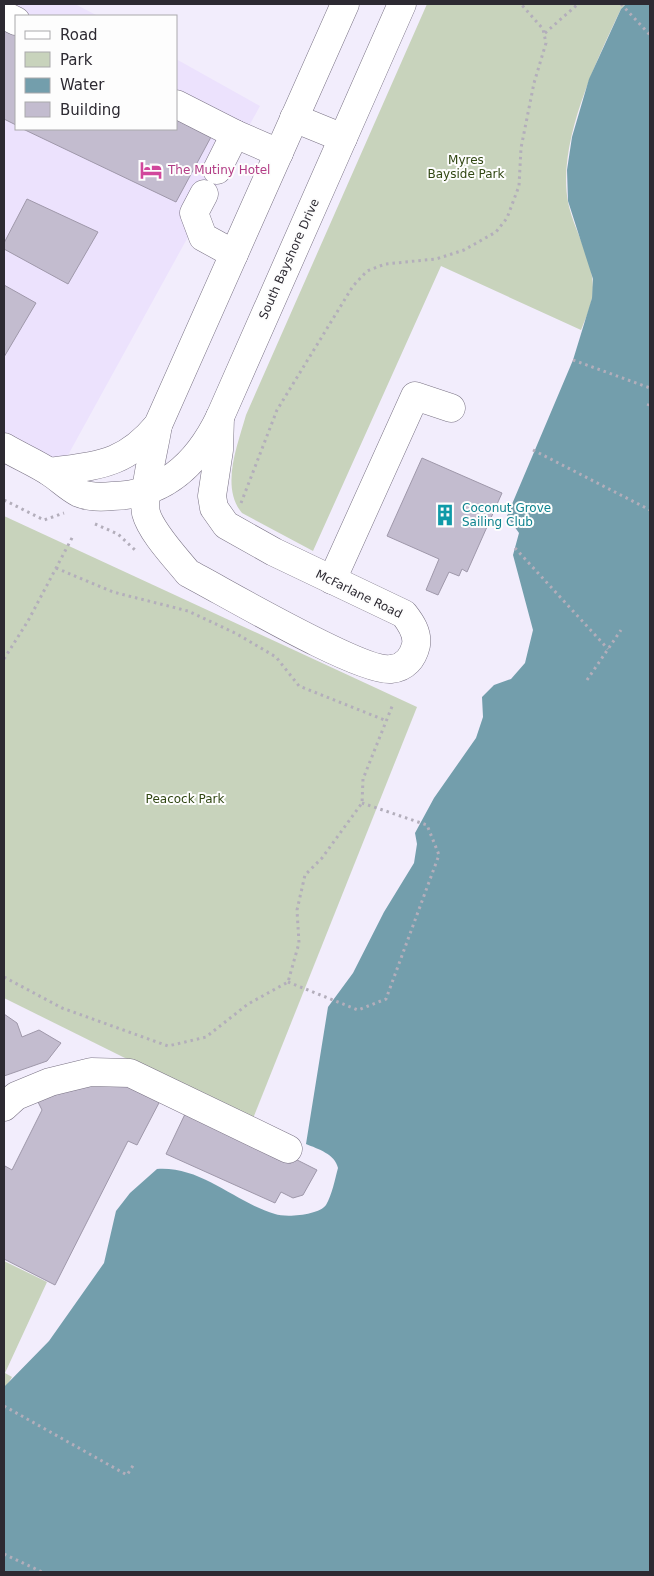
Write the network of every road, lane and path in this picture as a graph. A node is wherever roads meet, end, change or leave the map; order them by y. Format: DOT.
graph roads {
  1 [pos="345,4"];
  2 [pos="402,4"];
  3 [pos="521,4"];
  4 [pos="578,4"];
  5 [pos="621,4"];
  6 [pos="545,33"];
  7 [pos="650,35"];
  8 [pos="178,105"];
  9 [pos="294,118"];
  10 [pos="235,134"];
  11 [pos="343,138"];
  12 [pos="278,153"];
  13 [pos="217,170"];
  14 [pos="204,194"];
  15 [pos="234,254"];
  16 [pos="572,360"];
  17 [pos="650,388"];
  18 [pos="650,400"];
  19 [pos="648,406"];
  20 [pos="452,408"];
  21 [pos="220,416"];
  22 [pos="158,425"];
  23 [pos="4,447"];
  24 [pos="533,450"];
  25 [pos="50,472"];
  26 [pos="147,491"];
  27 [pos="4,500"];
  28 [pos="235,510"];
  29 [pos="650,510"];
  30 [pos="73,513"];
  31 [pos="94,523"];
  32 [pos="73,536"];
  33 [pos="515,548"];
  34 [pos="137,552"];
  35 [pos="56,568"];
  36 [pos="332,580"];
  37 [pos="620,630"];
  38 [pos="608,648"];
  39 [pos="4,659"];
  40 [pos="587,680"];
  41 [pos="393,704"];
  42 [pos="386,722"];
  43 [pos="362,803"];
  44 [pos="4,977"];
  45 [pos="288,982"];
  46 [pos="4,1107"];
  47 [pos="288,1149"];
  48 [pos="4,1406"];
  49 [pos="134,1464"];
  50 [pos="4,1554"];
  51 [pos="42,1572"];
  1 -- 9 [label="main road"];
  2 -- 11 [label="main road, South Bayshore Drive"];
  3 -- 6 [label="path"];
  4 -- 6 [label="path"];
  5 -- 7 [label="path"];
  6 -- 28 [label="path"];
  8 -- 10 [label="main road"];
  9 -- 11 [label="main road"];
  9 -- 12 [label="main road"];
  10 -- 12 [label="main road"];
  10 -- 13 [label="main road"];
  11 -- 21 [label="main road, South Bayshore Drive"];
  12 -- 15 [label="main road"];
  14 -- 15 [label="main road"];
  15 -- 22 [label="main road"];
  16 -- 17 [label="path"];
  18 -- 19 [label="path"];
  20 -- 36 [label="main road"];
  21 -- 26 [label="main road, South Bayshore Drive"];
  21 -- 36 [label="main road, McFarlane Road"];
  22 -- 25 [label="main road"];
  22 -- 26 [label="main road, McFarlane Road"];
  23 -- 25 [label="main road"];
  24 -- 29 [label="path"];
  25 -- 26 [label="main road"];
  26 -- 36 [label="main road, McFarlane Road"];
  27 -- 30 [label="path"];
  31 -- 34 [label="path"];
  32 -- 35 [label="path"];
  33 -- 38 [label="path"];
  35 -- 39 [label="path"];
  35 -- 42 [label="path"];
  37 -- 38 [label="path"];
  38 -- 40 [label="path"];
  41 -- 42 [label="path"];
  42 -- 43 [label="path"];
  43 -- 45 [label="path"];
  43 -- 45 [label="path"];
  44 -- 45 [label="path"];
  46 -- 47 [label="main road"];
  48 -- 49 [label="path"];
  50 -- 51 [label="path"];
}
